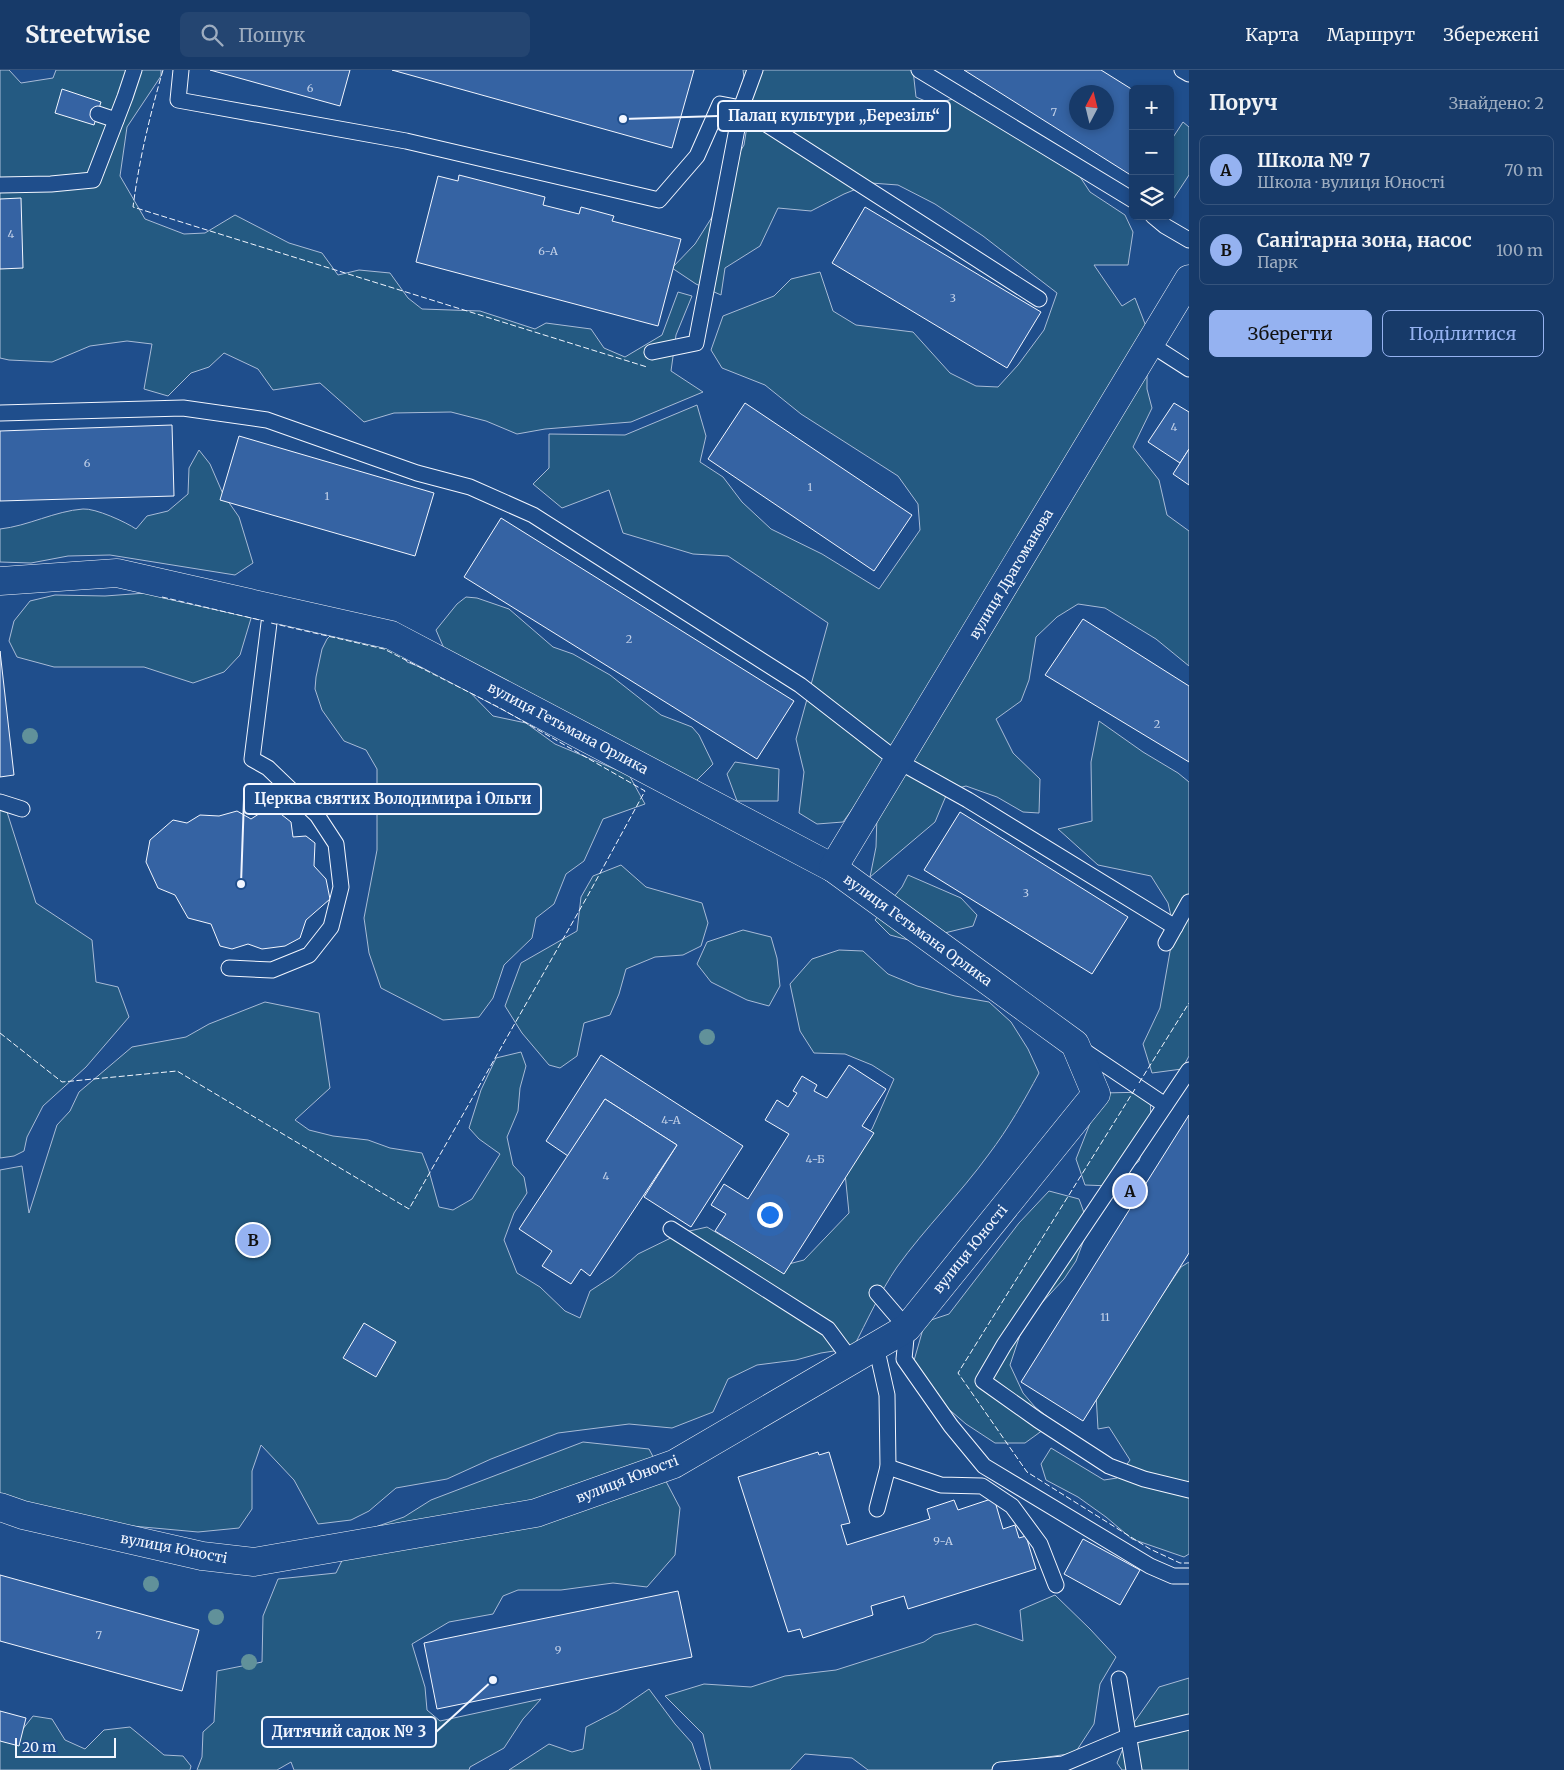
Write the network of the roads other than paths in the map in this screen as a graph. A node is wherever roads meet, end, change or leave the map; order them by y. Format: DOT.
graph roads {
  1 [pos="134,70"];
  2 [pos="181,70"];
  3 [pos="755,70"];
  4 [pos="919,70"];
  5 [pos="1182,70"];
  6 [pos="1189,74"];
  7 [pos="741,108"];
  8 [pos="98,114"];
  9 [pos="116,120"];
  10 [pos="0,185"];
  11 [pos="1129,198"];
  12 [pos="1158,220"];
  13 [pos="1189,240"];
  14 [pos="1189,279"];
  15 [pos="1038,299"];
  16 [pos="1150,344"];
  17 [pos="652,352"];
  18 [pos="1189,369"];
  19 [pos="0,413"];
  20 [pos="0,581"];
  21 [pos="272,608"];
  22 [pos="898,761"];
  23 [pos="0,802"];
  24 [pos="22,808"];
  25 [pos="833,868"];
  26 [pos="1189,902"];
  27 [pos="1175,927"];
  28 [pos="1166,943"];
  29 [pos="229,968"];
  30 [pos="1075,1044"];
  31 [pos="1189,1070"];
  32 [pos="1165,1105"];
  33 [pos="671,1229"];
  34 [pos="877,1293"];
  35 [pos="907,1328"];
  36 [pos="876,1346"];
  37 [pos="851,1360"];
  38 [pos="888,1467"];
  39 [pos="1189,1490"];
  40 [pos="0,1507"];
  41 [pos="878,1509"];
  42 [pos="1189,1576"];
  43 [pos="1056,1584"];
  44 [pos="1119,1679"];
  45 [pos="1189,1722"];
  46 [pos="1127,1737"];
  47 [pos="1000,1770"];
  48 [pos="1134,1770"];
  1 -- 9 [label="lane"];
  2 -- 7 [label="lane"];
  3 -- 7 [label="lane"];
  4 -- 11 [label="lane"];
  5 -- 6 [label="lane"];
  7 -- 15 [label="lane"];
  7 -- 17 [label="lane"];
  8 -- 9 [label="lane"];
  9 -- 10 [label="lane"];
  12 -- 13 [label="lane"];
  14 -- 16 [label="street, вулиця Драгоманова"];
  16 -- 18 [label="lane"];
  16 -- 22 [label="street, вулиця Драгоманова"];
  19 -- 22 [label="lane"];
  20 -- 21 [label="street, вулиця Гетьмана Орлика"];
  21 -- 25 [label="street, вулиця Гетьмана Орлика"];
  21 -- 29 [label="lane"];
  22 -- 25 [label="street, вулиця Драгоманова"];
  22 -- 27 [label="lane"];
  23 -- 24 [label="lane"];
  25 -- 30 [label="street, вулиця Гетьмана Орлика"];
  26 -- 27 [label="lane"];
  27 -- 28 [label="lane"];
  30 -- 32 [label="lane"];
  30 -- 35 [label="street, вулиця Юності"];
  31 -- 32 [label="lane"];
  32 -- 39 [label="lane"];
  33 -- 37 [label="lane"];
  34 -- 35 [label="lane"];
  35 -- 36 [label="street, вулиця Юності"];
  35 -- 42 [label="lane"];
  36 -- 37 [label="street, вулиця Юності"];
  36 -- 38 [label="lane"];
  37 -- 40 [label="street, вулиця Юності"];
  38 -- 41 [label="lane"];
  38 -- 43 [label="lane"];
  44 -- 46 [label="lane"];
  45 -- 46 [label="lane"];
  46 -- 47 [label="lane"];
  46 -- 48 [label="lane"];
}
